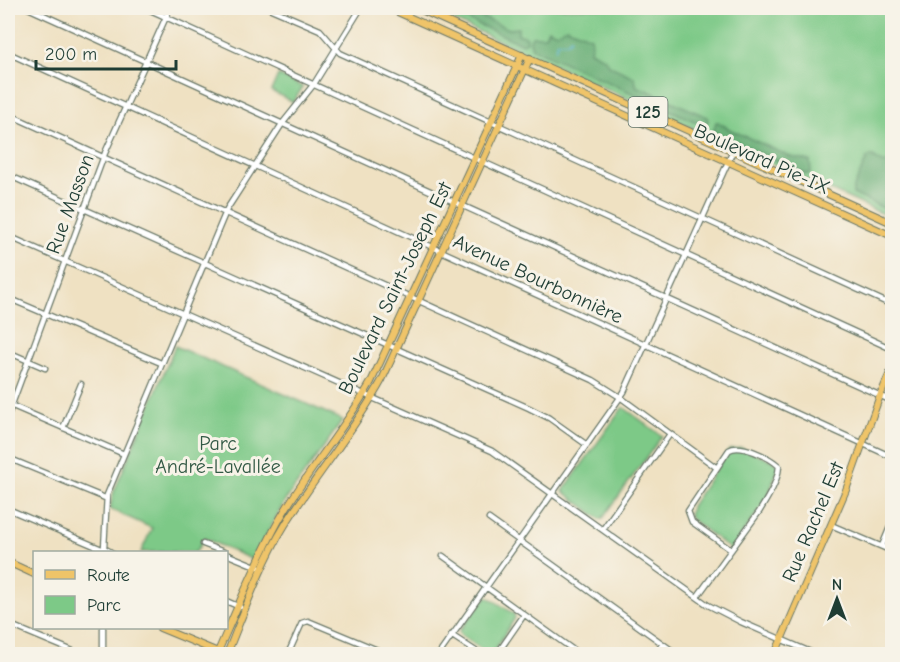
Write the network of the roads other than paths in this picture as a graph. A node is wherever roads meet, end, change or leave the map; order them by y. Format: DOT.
graph roads {
  1 [pos="28,8"];
  2 [pos="146,8"];
  3 [pos="170,8"];
  4 [pos="269,8"];
  5 [pos="360,8"];
  6 [pos="389,8"];
  7 [pos="417,8"];
  8 [pos="166,17"];
  9 [pos="336,50"];
  10 [pos="8,53"];
  11 [pos="522,55"];
  12 [pos="530,58"];
  13 [pos="145,62"];
  14 [pos="516,66"];
  15 [pos="524,69"];
  16 [pos="314,84"];
  17 [pos="124,107"];
  18 [pos="8,114"];
  19 [pos="491,121"];
  20 [pos="282,124"];
  21 [pos="499,124"];
  22 [pos="733,151"];
  23 [pos="104,157"];
  24 [pos="478,160"];
  25 [pos="729,162"];
  26 [pos="255,167"];
  27 [pos="8,175"];
  28 [pos="458,204"];
  29 [pos="84,209"];
  30 [pos="226,212"];
  31 [pos="704,218"];
  32 [pos="892,223"];
  33 [pos="8,236"];
  34 [pos="892,236"];
  35 [pos="434,248"];
  36 [pos="441,251"];
  37 [pos="687,255"];
  38 [pos="65,261"];
  39 [pos="204,264"];
  40 [pos="412,297"];
  41 [pos="8,298"];
  42 [pos="666,299"];
  43 [pos="419,300"];
  44 [pos="892,305"];
  45 [pos="46,314"];
  46 [pos="182,315"];
  47 [pos="645,345"];
  48 [pos="389,346"];
  49 [pos="397,349"];
  50 [pos="892,349"];
  51 [pos="8,352"];
  52 [pos="28,361"];
  53 [pos="162,363"];
  54 [pos="45,368"];
  55 [pos="892,368"];
  56 [pos="81,384"];
  57 [pos="364,395"];
  58 [pos="880,396"];
  59 [pos="620,397"];
  60 [pos="372,399"];
  61 [pos="892,401"];
  62 [pos="9,405"];
  63 [pos="8,415"];
  64 [pos="63,428"];
  65 [pos="670,434"];
  66 [pos="863,444"];
  67 [pos="587,446"];
  68 [pos="124,454"];
  69 [pos="892,457"];
  70 [pos="8,458"];
  71 [pos="717,468"];
  72 [pos="553,493"];
  73 [pos="105,498"];
  74 [pos="8,509"];
  75 [pos="489,519"];
  76 [pos="892,522"];
  77 [pos="831,525"];
  78 [pos="603,529"];
  79 [pos="519,541"];
  80 [pos="203,544"];
  81 [pos="882,546"];
  82 [pos="104,550"];
  83 [pos="731,550"];
  84 [pos="220,551"];
  85 [pos="892,551"];
  86 [pos="228,554"];
  87 [pos="443,556"];
  88 [pos="8,562"];
  89 [pos="256,566"];
  90 [pos="264,569"];
  91 [pos="33,574"];
  92 [pos="485,587"];
  93 [pos="697,597"];
  94 [pos="228,602"];
  95 [pos="238,606"];
  96 [pos="246,609"];
  97 [pos="524,615"];
  98 [pos="8,624"];
  99 [pos="103,629"];
  100 [pos="164,629"];
  101 [pos="451,635"];
  102 [pos="781,640"];
  103 [pos="663,644"];
  104 [pos="80,654"];
  105 [pos="102,654"];
  106 [pos="218,654"];
  107 [pos="230,654"];
  108 [pos="288,654"];
  109 [pos="387,654"];
  110 [pos="439,654"];
  111 [pos="480,654"];
  112 [pos="497,654"];
  113 [pos="579,654"];
  114 [pos="655,654"];
  115 [pos="677,654"];
  116 [pos="775,654"];
  117 [pos="815,654"];
  1 -- 13 [label="street"];
  2 -- 8 [label="street"];
  3 -- 8 [label="street, Rue Masson"];
  4 -- 9 [label="street"];
  5 -- 9 [label="street"];
  6 -- 14 [label="main road, Boulevard Pie-IX / 125"];
  7 -- 11 [label="main road, Boulevard Pie-IX / 125"];
  8 -- 13 [label="street, Rue Masson"];
  8 -- 16 [label="street"];
  9 -- 16 [label="street"];
  9 -- 19 [label="street"];
  10 -- 17 [label="street, Avenue Bourbonnière"];
  11 -- 12 [label="main road, Boulevard Pie-IX / 125"];
  11 -- 14 [label="main road, Boulevard Saint-Joseph Est"];
  12 -- 15 [label="main road, Boulevard Saint-Joseph Est"];
  12 -- 22 [label="main road, Boulevard Pie-IX / 125"];
  13 -- 17 [label="street, Rue Masson"];
  13 -- 20 [label="street"];
  14 -- 15 [label="main road, Boulevard Pie-IX / 125"];
  14 -- 19 [label="main road, Boulevard Saint-Joseph Est"];
  15 -- 21 [label="main road, Boulevard Saint-Joseph Est"];
  15 -- 25 [label="main road, Boulevard Pie-IX / 125"];
  16 -- 20 [label="street"];
  16 -- 24 [label="street"];
  17 -- 23 [label="street, Rue Masson"];
  17 -- 26 [label="street, Avenue Bourbonnière"];
  18 -- 23 [label="street"];
  19 -- 21 [label="street"];
  19 -- 24 [label="main road, Boulevard Saint-Joseph Est"];
  20 -- 26 [label="street"];
  20 -- 28 [label="street"];
  21 -- 24 [label="main road, Boulevard Saint-Joseph Est"];
  21 -- 31 [label="street"];
  22 -- 25 [label="street"];
  22 -- 32 [label="main road, Boulevard Pie-IX / 125"];
  23 -- 29 [label="street, Rue Masson"];
  23 -- 30 [label="street"];
  24 -- 28 [label="main road, Boulevard Saint-Joseph Est"];
  24 -- 37 [label="street"];
  25 -- 31 [label="street"];
  25 -- 34 [label="main road, Boulevard Pie-IX / 125"];
  26 -- 30 [label="street"];
  26 -- 35 [label="street, Avenue Bourbonnière"];
  27 -- 29 [label="street"];
  28 -- 35 [label="main road, Boulevard Saint-Joseph Est"];
  28 -- 36 [label="main road, Boulevard Saint-Joseph Est"];
  28 -- 42 [label="street"];
  29 -- 38 [label="street, Rue Masson"];
  29 -- 39 [label="street"];
  30 -- 39 [label="street"];
  30 -- 40 [label="street"];
  31 -- 37 [label="street"];
  31 -- 44 [label="street"];
  33 -- 38 [label="street"];
  35 -- 36 [label="street, Avenue Bourbonnière"];
  35 -- 40 [label="main road, Boulevard Saint-Joseph Est"];
  36 -- 43 [label="main road, Boulevard Saint-Joseph Est"];
  36 -- 47 [label="street, Avenue Bourbonnière"];
  37 -- 42 [label="street"];
  37 -- 50 [label="street"];
  38 -- 45 [label="street, Rue Masson"];
  38 -- 46 [label="street"];
  39 -- 46 [label="street"];
  39 -- 48 [label="street"];
  40 -- 43 [label="street"];
  40 -- 48 [label="main road, Boulevard Saint-Joseph Est"];
  41 -- 45 [label="street"];
  42 -- 47 [label="street"];
  42 -- 58 [label="street"];
  43 -- 49 [label="main road, Boulevard Saint-Joseph Est"];
  43 -- 59 [label="street"];
  45 -- 52 [label="street, Rue Masson"];
  45 -- 53 [label="street"];
  46 -- 53 [label="street"];
  46 -- 57 [label="street"];
  47 -- 59 [label="street"];
  47 -- 66 [label="street, Avenue Bourbonnière"];
  48 -- 49 [label="street"];
  48 -- 57 [label="main road, Boulevard Saint-Joseph Est"];
  49 -- 60 [label="main road, Boulevard Saint-Joseph Est"];
  49 -- 67 [label="street"];
  51 -- 52 [label="street"];
  52 -- 54 [label="street"];
  52 -- 62 [label="street, Rue Masson"];
  53 -- 68 [label="street"];
  55 -- 58 [label="main road, Rue Rachel Est"];
  56 -- 64 [label="street"];
  57 -- 60 [label="street"];
  57 -- 89 [label="main road, Boulevard Saint-Joseph Est"];
  58 -- 61 [label="street"];
  58 -- 66 [label="main road, Rue Rachel Est"];
  59 -- 65 [label="street"];
  59 -- 67 [label="street"];
  60 -- 72 [label="street"];
  60 -- 90 [label="main road, Boulevard Saint-Joseph Est"];
  62 -- 63 [label="street, Rue Masson"];
  62 -- 64 [label="street"];
  64 -- 68 [label="street"];
  65 -- 71 [label="street"];
  65 -- 78 [label="street"];
  66 -- 69 [label="street, Avenue Bourbonnière"];
  66 -- 77 [label="main road, Rue Rachel Est"];
  67 -- 72 [label="street"];
  68 -- 73 [label="street"];
  70 -- 73 [label="street"];
  71 -- 83 [label="street"];
  71 -- 83 [label="street"];
  72 -- 78 [label="street"];
  72 -- 79 [label="street"];
  73 -- 82 [label="street"];
  74 -- 82 [label="street"];
  75 -- 79 [label="street"];
  76 -- 81 [label="street"];
  77 -- 81 [label="street"];
  77 -- 102 [label="main road, Rue Rachel Est"];
  78 -- 93 [label="street"];
  79 -- 92 [label="street"];
  79 -- 103 [label="street"];
  80 -- 84 [label="street"];
  81 -- 85 [label="street"];
  83 -- 93 [label="street"];
  86 -- 89 [label="street"];
  87 -- 92 [label="street"];
  88 -- 91 [label="main road"];
  89 -- 90 [label="street"];
  89 -- 95 [label="main road, Boulevard Saint-Joseph Est"];
  90 -- 96 [label="main road, Boulevard Saint-Joseph Est"];
  92 -- 97 [label="street"];
  92 -- 101 [label="street"];
  93 -- 102 [label="street"];
  94 -- 95 [label="street"];
  95 -- 96 [label="street"];
  95 -- 106 [label="main road, Boulevard Saint-Joseph Est"];
  96 -- 107 [label="main road, Boulevard Saint-Joseph Est"];
  97 -- 112 [label="street"];
  97 -- 113 [label="street"];
  98 -- 104 [label="street"];
  99 -- 105 [label="street"];
  100 -- 106 [label="main road"];
  101 -- 110 [label="street"];
  101 -- 111 [label="street"];
  102 -- 116 [label="main road, Rue Rachel Est"];
  102 -- 117 [label="street"];
  103 -- 114 [label="street"];
  103 -- 115 [label="street"];
  106 -- 107 [label="main road"];
  108 -- 109 [label="street"];
}
